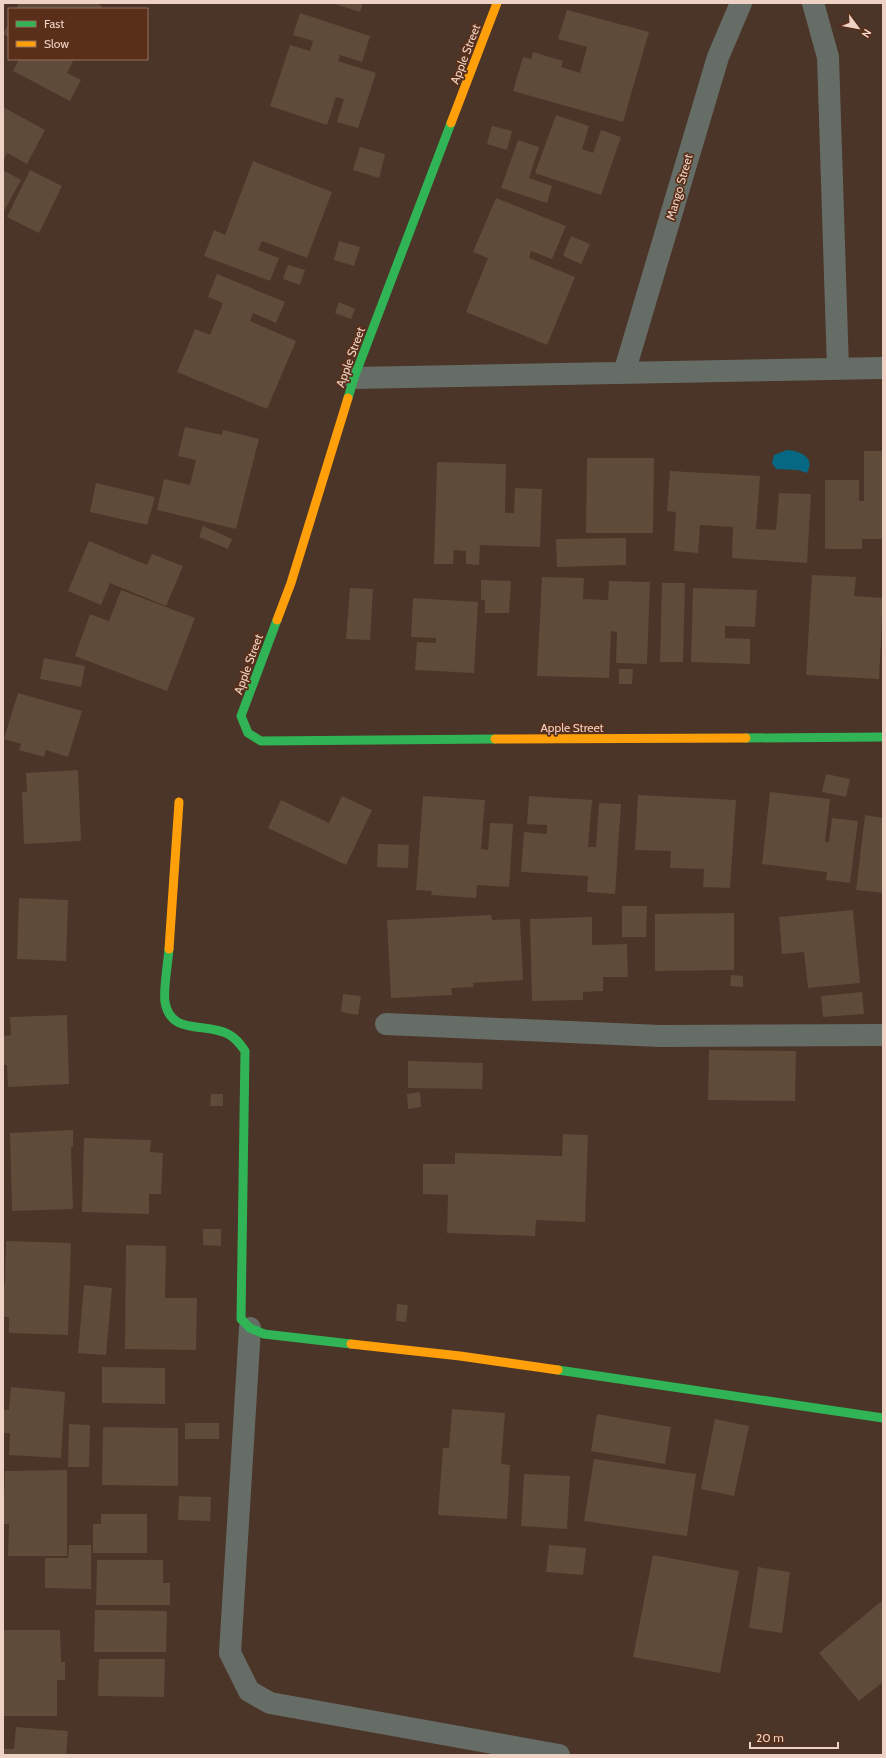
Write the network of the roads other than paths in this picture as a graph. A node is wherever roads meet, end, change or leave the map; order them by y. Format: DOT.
graph roads {
  1 [pos="497,3"];
  2 [pos="741,3"];
  3 [pos="813,3"];
  4 [pos="883,368"];
  5 [pos="838,369"];
  6 [pos="624,373"];
  7 [pos="354,378"];
  8 [pos="883,738"];
  9 [pos="179,802"];
  10 [pos="386,1024"];
  11 [pos="883,1035"];
  12 [pos="250,1328"];
  13 [pos="883,1418"];
  14 [pos="559,1755"];
  1 -- 7 [label="street, Apple Street"];
  2 -- 6 [label="street, Mango Street"];
  3 -- 5 [label="street"];
  4 -- 5 [label="street"];
  5 -- 6 [label="street"];
  6 -- 7 [label="street"];
  7 -- 8 [label="street, Apple Street"];
  9 -- 12 [label="street"];
  10 -- 11 [label="street"];
  12 -- 13 [label="street"];
  12 -- 14 [label="street"];
}
